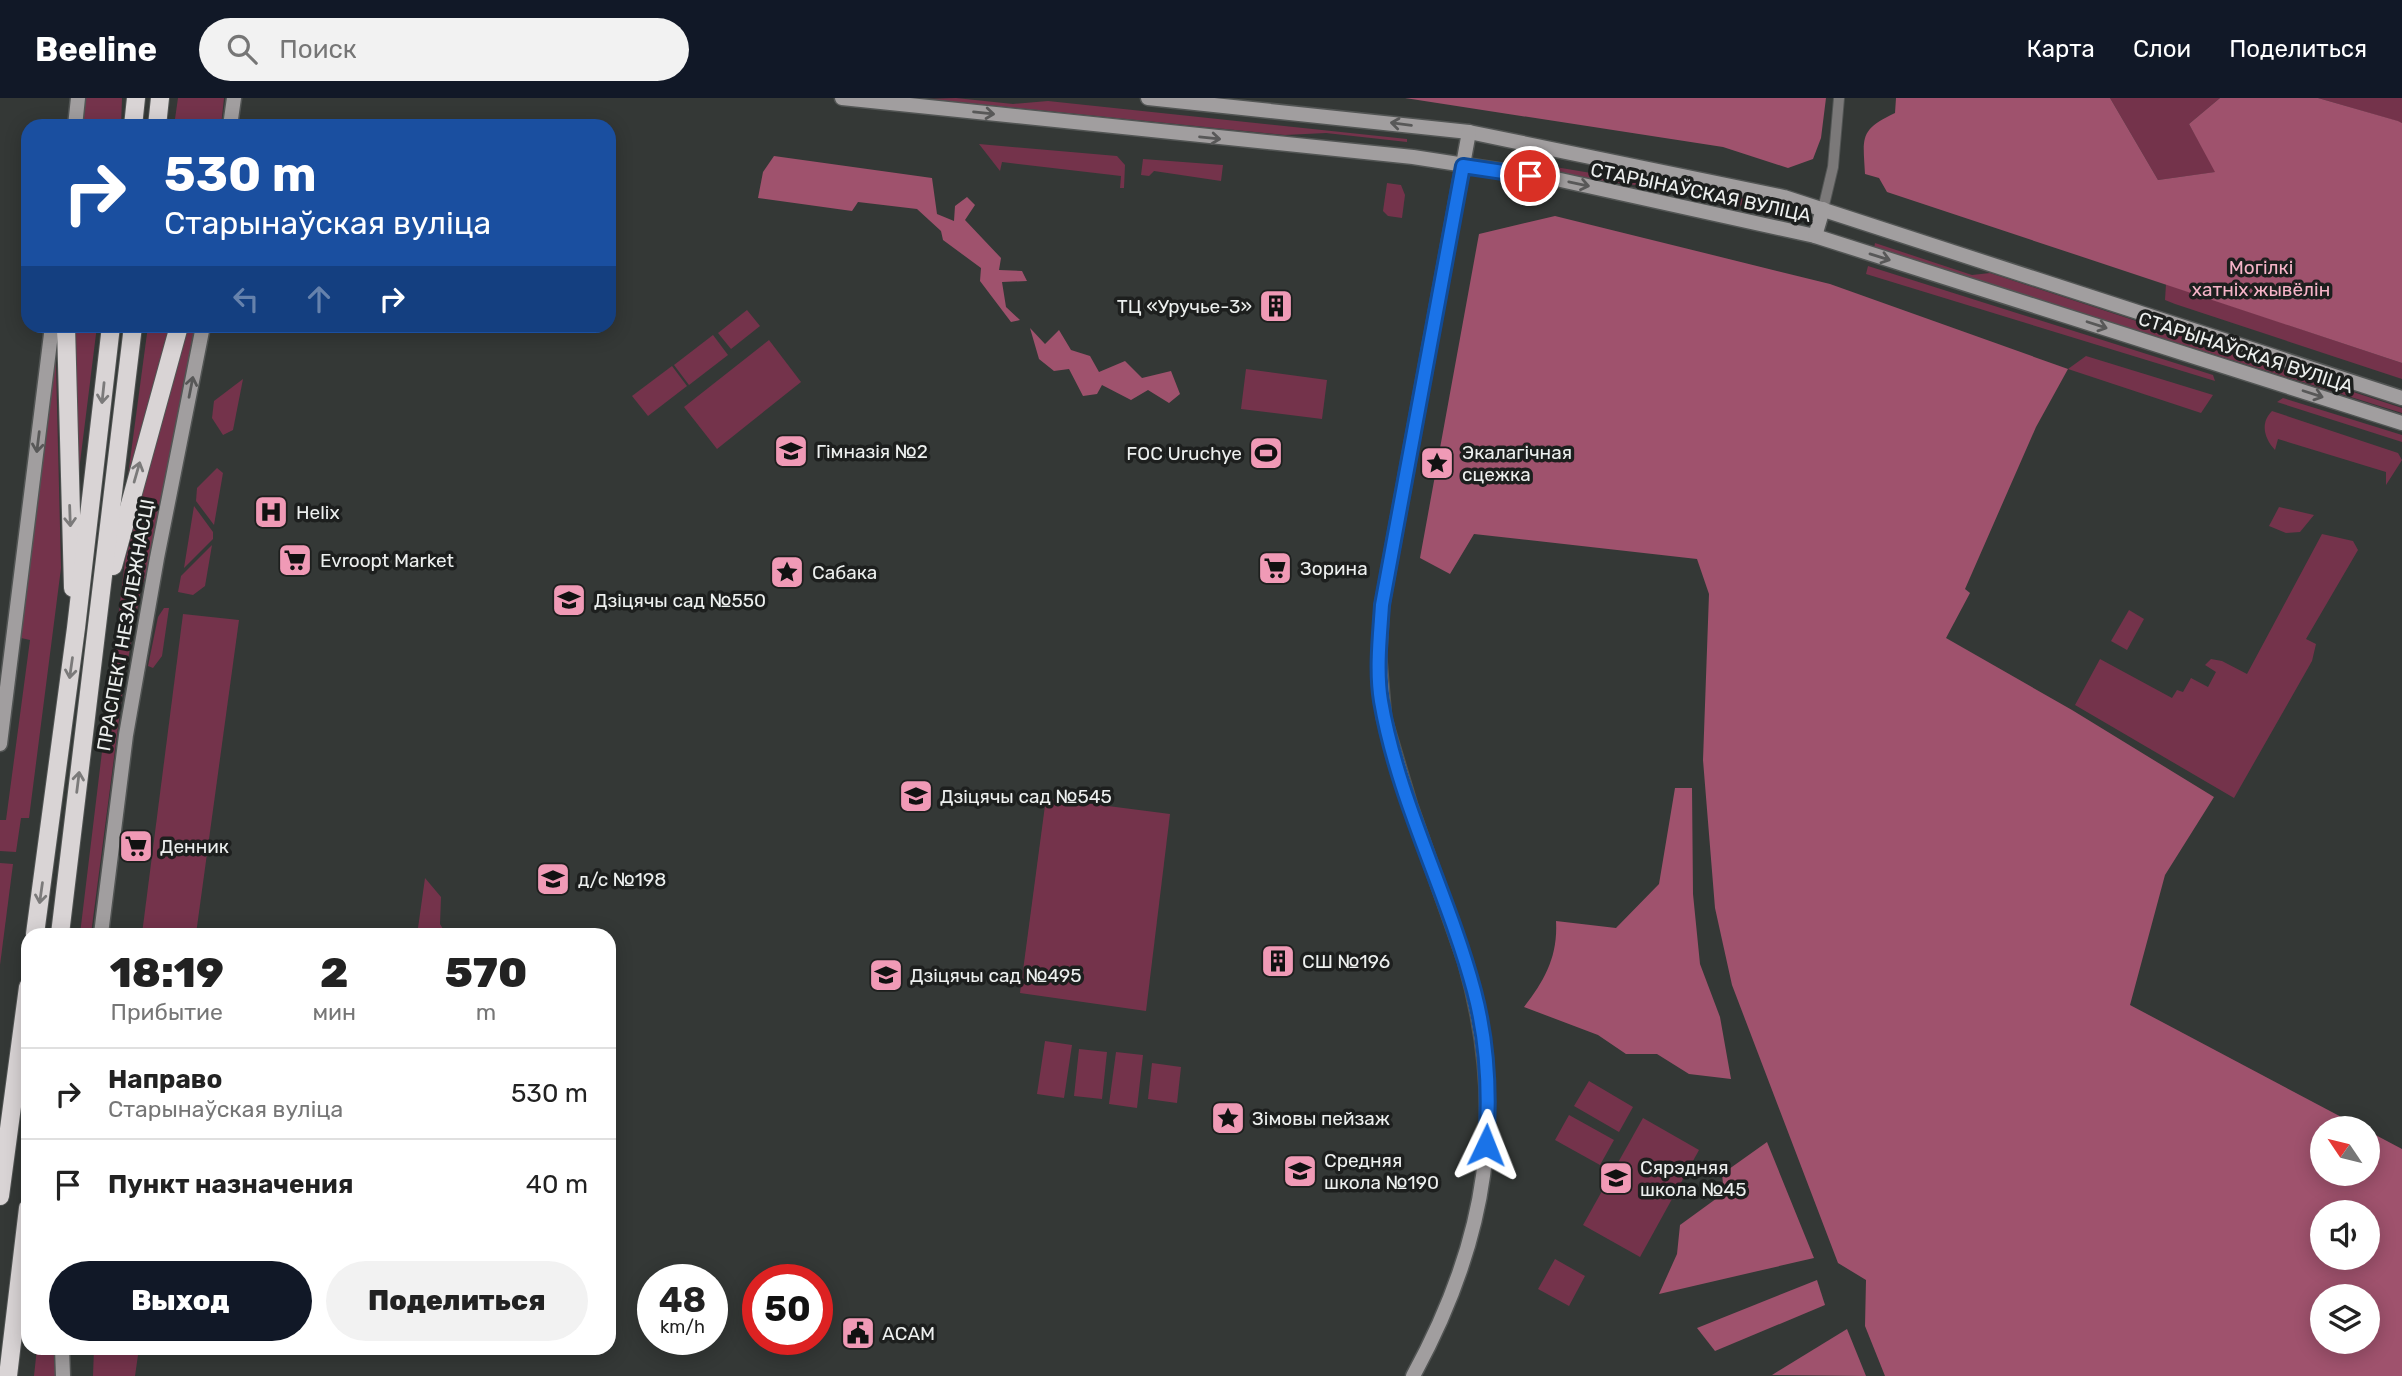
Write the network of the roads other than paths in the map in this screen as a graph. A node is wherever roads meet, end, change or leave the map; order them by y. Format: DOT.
graph roads {
  1 [pos="78,98"];
  2 [pos="136,98"];
  3 [pos="160,98"];
  4 [pos="234,98"];
  5 [pos="842,98"];
  6 [pos="1148,98"];
  7 [pos="1839,98"];
  8 [pos="867,99"];
  9 [pos="76,119"];
  10 [pos="134,119"];
  11 [pos="157,119"];
  12 [pos="231,119"];
  13 [pos="1469,132"];
  14 [pos="1463,166"];
  15 [pos="1823,209"];
  16 [pos="1815,236"];
  17 [pos="51,333"];
  18 [pos="66,333"];
  19 [pos="110,333"];
  20 [pos="132,333"];
  21 [pos="177,333"];
  22 [pos="202,333"];
  23 [pos="2402,398"];
  24 [pos="2402,423"];
  25 [pos="76,628"];
  26 [pos="96,634"];
  27 [pos="0,744"];
  28 [pos="36,928"];
  29 [pos="61,928"];
  30 [pos="102,928"];
  31 [pos="21,1039"];
  32 [pos="0,1196"];
  33 [pos="21,1267"];
  34 [pos="62,1355"];
  35 [pos="8,1376"];
  36 [pos="62,1376"];
  37 [pos="1413,1376"];
  1 -- 9 [label="main road"];
  2 -- 10 [label="highway"];
  3 -- 11 [label="highway"];
  4 -- 12 [label="main road"];
  5 -- 8 [label="main road, СТАРЫНАЎСКАЯ ВУЛІЦА"];
  13 -- 6 [label="main road, СТАРЫНАЎСКАЯ ВУЛІЦА, one-way"];
  7 -- 15 [label="street"];
  8 -- 14 [label="main road, СТАРЫНАЎСКАЯ ВУЛІЦА, one-way"];
  13 -- 14 [label="main road"];
  13 -- 15 [label="main road, СТАРЫНАЎСКАЯ ВУЛІЦА"];
  14 -- 16 [label="main road, СТАРЫНАЎСКАЯ ВУЛІЦА, one-way"];
  14 -- 37 [label="main road"];
  15 -- 16 [label="main road"];
  15 -- 23 [label="main road, СТАРЫНАЎСКАЯ ВУЛІЦА"];
  16 -- 24 [label="main road, СТАРЫНАЎСКАЯ ВУЛІЦА, one-way"];
  17 -- 27 [label="main road, one-way"];
  18 -- 25 [label="highway, one-way"];
  19 -- 25 [label="highway, one-way"];
  20 -- 26 [label="highway, ПРАСПЕКТ НЕЗАЛЕЖНАСЦІ"];
  26 -- 21 [label="highway, one-way"];
  30 -- 22 [label="main road, ПРАСПЕКТ НЕЗАЛЕЖНАСЦІ, one-way"];
  25 -- 28 [label="highway, one-way"];
  29 -- 26 [label="highway, ПРАСПЕКТ НЕЗАЛЕЖНАСЦІ, one-way"];
  31 -- 32 [label="highway"];
  33 -- 35 [label="highway"];
  34 -- 36 [label="main road"];
}
